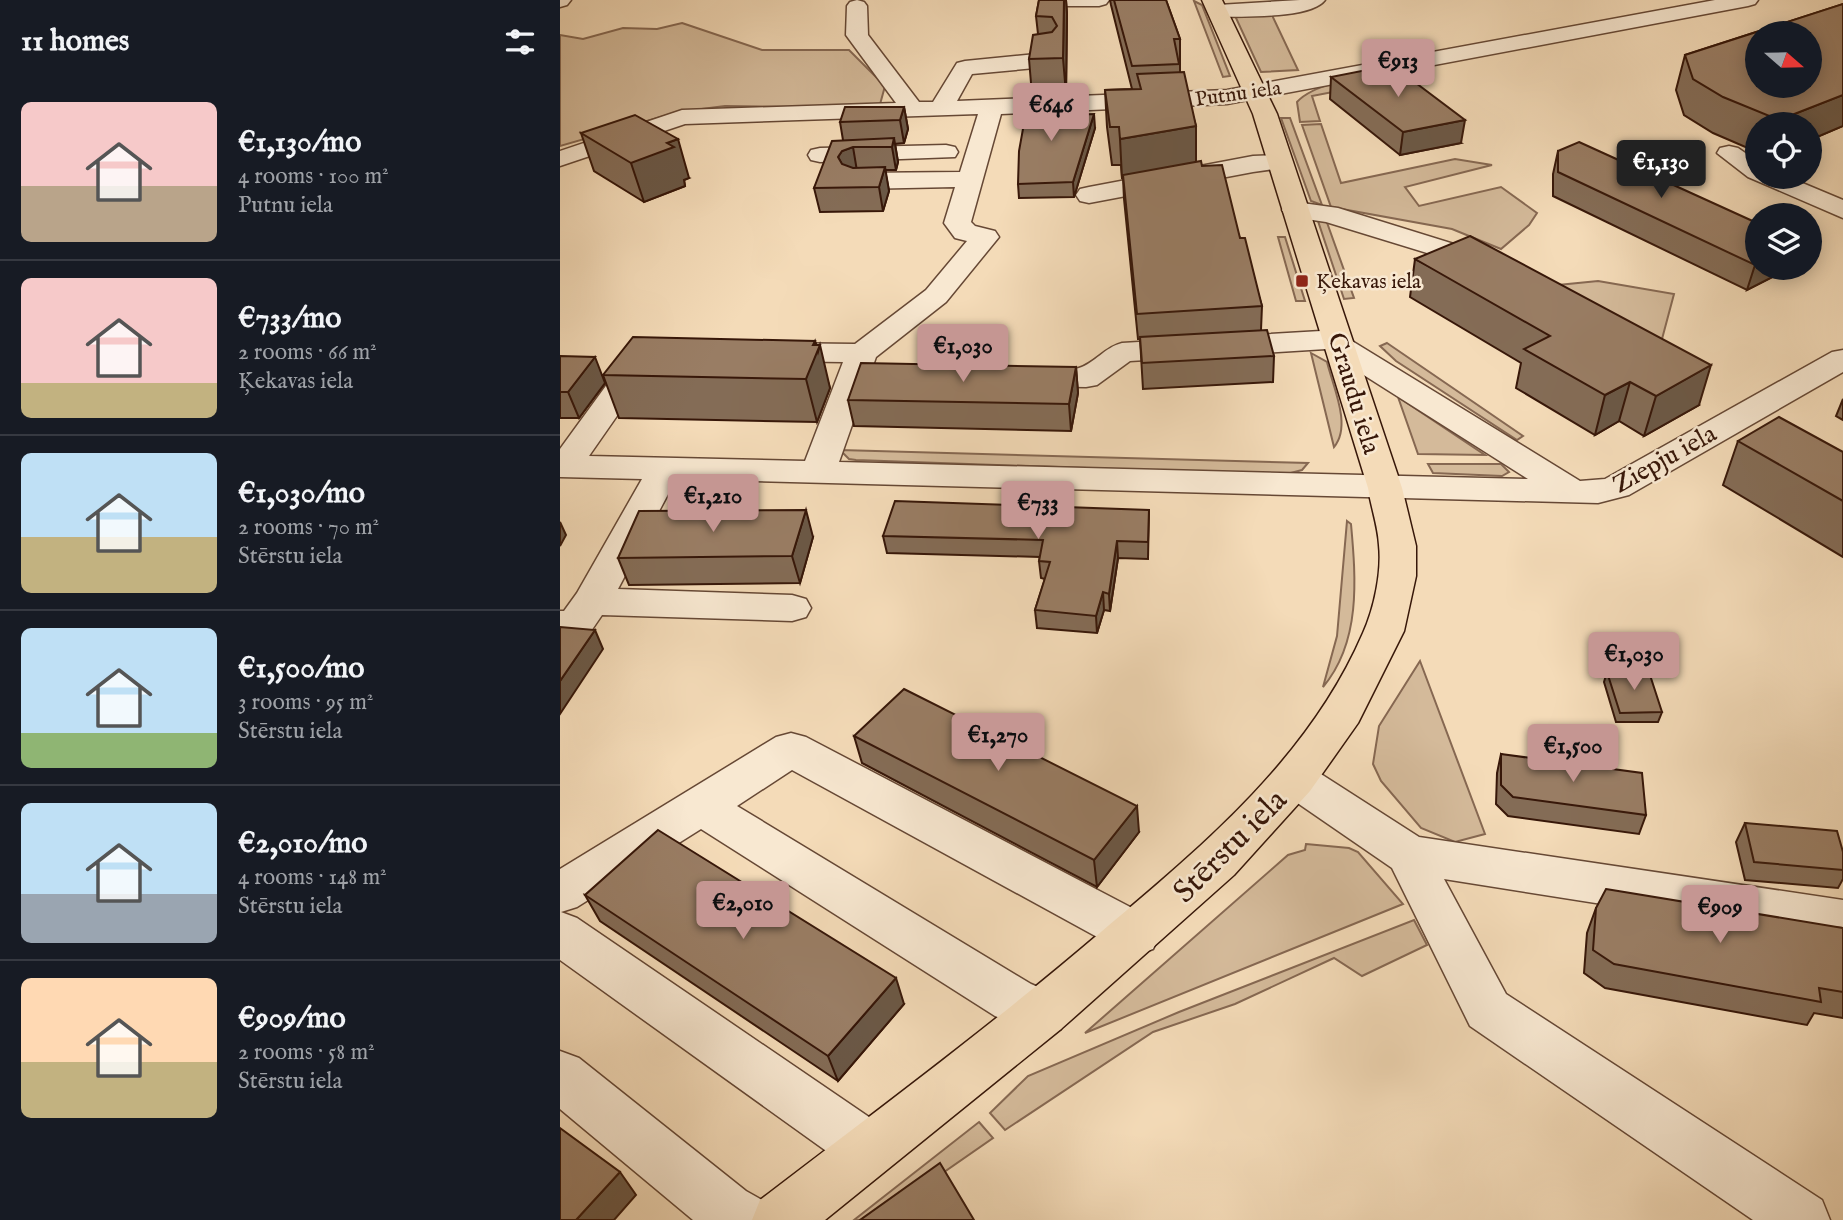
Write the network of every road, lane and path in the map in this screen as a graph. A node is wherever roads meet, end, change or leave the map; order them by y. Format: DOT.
graph roads {
  1 [pos="1051,0"];
  2 [pos="1098,0"];
  3 [pos="1315,0"];
  4 [pos="1748,0"];
  5 [pos="1076,1"];
  6 [pos="1215,5"];
  7 [pos="857,6"];
  8 [pos="1046,61"];
  9 [pos="1255,93"];
  10 [pos="992,106"];
  11 [pos="928,109"];
  12 [pos="946,152"];
  13 [pos="1728,153"];
  14 [pos="820,155"];
  15 [pos="560,159"];
  16 [pos="1280,162"];
  17 [pos="1745,164"];
  18 [pos="957,179"];
  19 [pos="859,181"];
  20 [pos="1795,189"];
  21 [pos="1089,195"];
  22 [pos="950,210"];
  23 [pos="1295,210"];
  24 [pos="1843,210"];
  25 [pos="1489,264"];
  26 [pos="1339,343"];
  27 [pos="674,351"];
  28 [pos="741,352"];
  29 [pos="1843,359"];
  30 [pos="866,369"];
  31 [pos="991,377"];
  32 [pos="563,466"];
  33 [pos="665,469"];
  34 [pos="818,472"];
  35 [pos="1385,488"];
  36 [pos="1570,490"];
  37 [pos="592,601"];
  38 [pos="792,608"];
  39 [pos="560,625"];
  40 [pos="1296,779"];
  41 [pos="701,806"];
  42 [pos="1409,855"];
  43 [pos="560,893"];
  44 [pos="1843,921"];
  45 [pos="560,933"];
  46 [pos="1136,934"];
  47 [pos="1043,1013"];
  48 [pos="560,1076"];
  49 [pos="869,1149"];
  50 [pos="742,1220"];
  51 [pos="780,1220"];
  52 [pos="1802,1220"];
  1 -- 5 [label="street"];
  2 -- 5 [label="street"];
  3 -- 6 [label="street"];
  4 -- 9 [label="street, Putnu iela"];
  6 -- 9 [label="main road, Graudu iela"];
  7 -- 11 [label="street"];
  8 -- 11 [label="street"];
  9 -- 10 [label="street, Putnu iela"];
  9 -- 16 [label="main road, Graudu iela"];
  10 -- 11 [label="street, Putnu iela"];
  10 -- 30 [label="street"];
  11 -- 12 [label="street"];
  11 -- 15 [label="street, Putnu iela"];
  12 -- 14 [label="street"];
  12 -- 18 [label="street"];
  13 -- 17 [label="street"];
  16 -- 21 [label="street"];
  16 -- 23 [label="main road, Graudu iela"];
  18 -- 19 [label="street"];
  18 -- 22 [label="street"];
  20 -- 24 [label="street"];
  23 -- 25 [label="street"];
  23 -- 26 [label="main road, Graudu iela"];
  26 -- 31 [label="street"];
  26 -- 35 [label="main road, Graudu iela"];
  26 -- 36 [label="street"];
  27 -- 32 [label="street"];
  28 -- 30 [label="street"];
  29 -- 36 [label="street, Ziepju iela"];
  30 -- 34 [label="street"];
  32 -- 33 [label="street"];
  33 -- 34 [label="street"];
  33 -- 37 [label="street"];
  34 -- 35 [label="street"];
  35 -- 36 [label="street, Ziepju iela"];
  35 -- 40 [label="main road, Graudu iela"];
  37 -- 38 [label="street"];
  37 -- 39 [label="street"];
  40 -- 42 [label="street, Stērstu iela"];
  40 -- 46 [label="main road, Stērstu iela"];
  41 -- 43 [label="street"];
  41 -- 46 [label="street"];
  41 -- 47 [label="street"];
  42 -- 44 [label="street, Stērstu iela"];
  42 -- 52 [label="street"];
  45 -- 49 [label="street"];
  46 -- 47 [label="main road, Stērstu iela"];
  47 -- 49 [label="main road, Stērstu iela"];
  48 -- 50 [label="street"];
  49 -- 51 [label="main road, Stērstu iela"];
}
